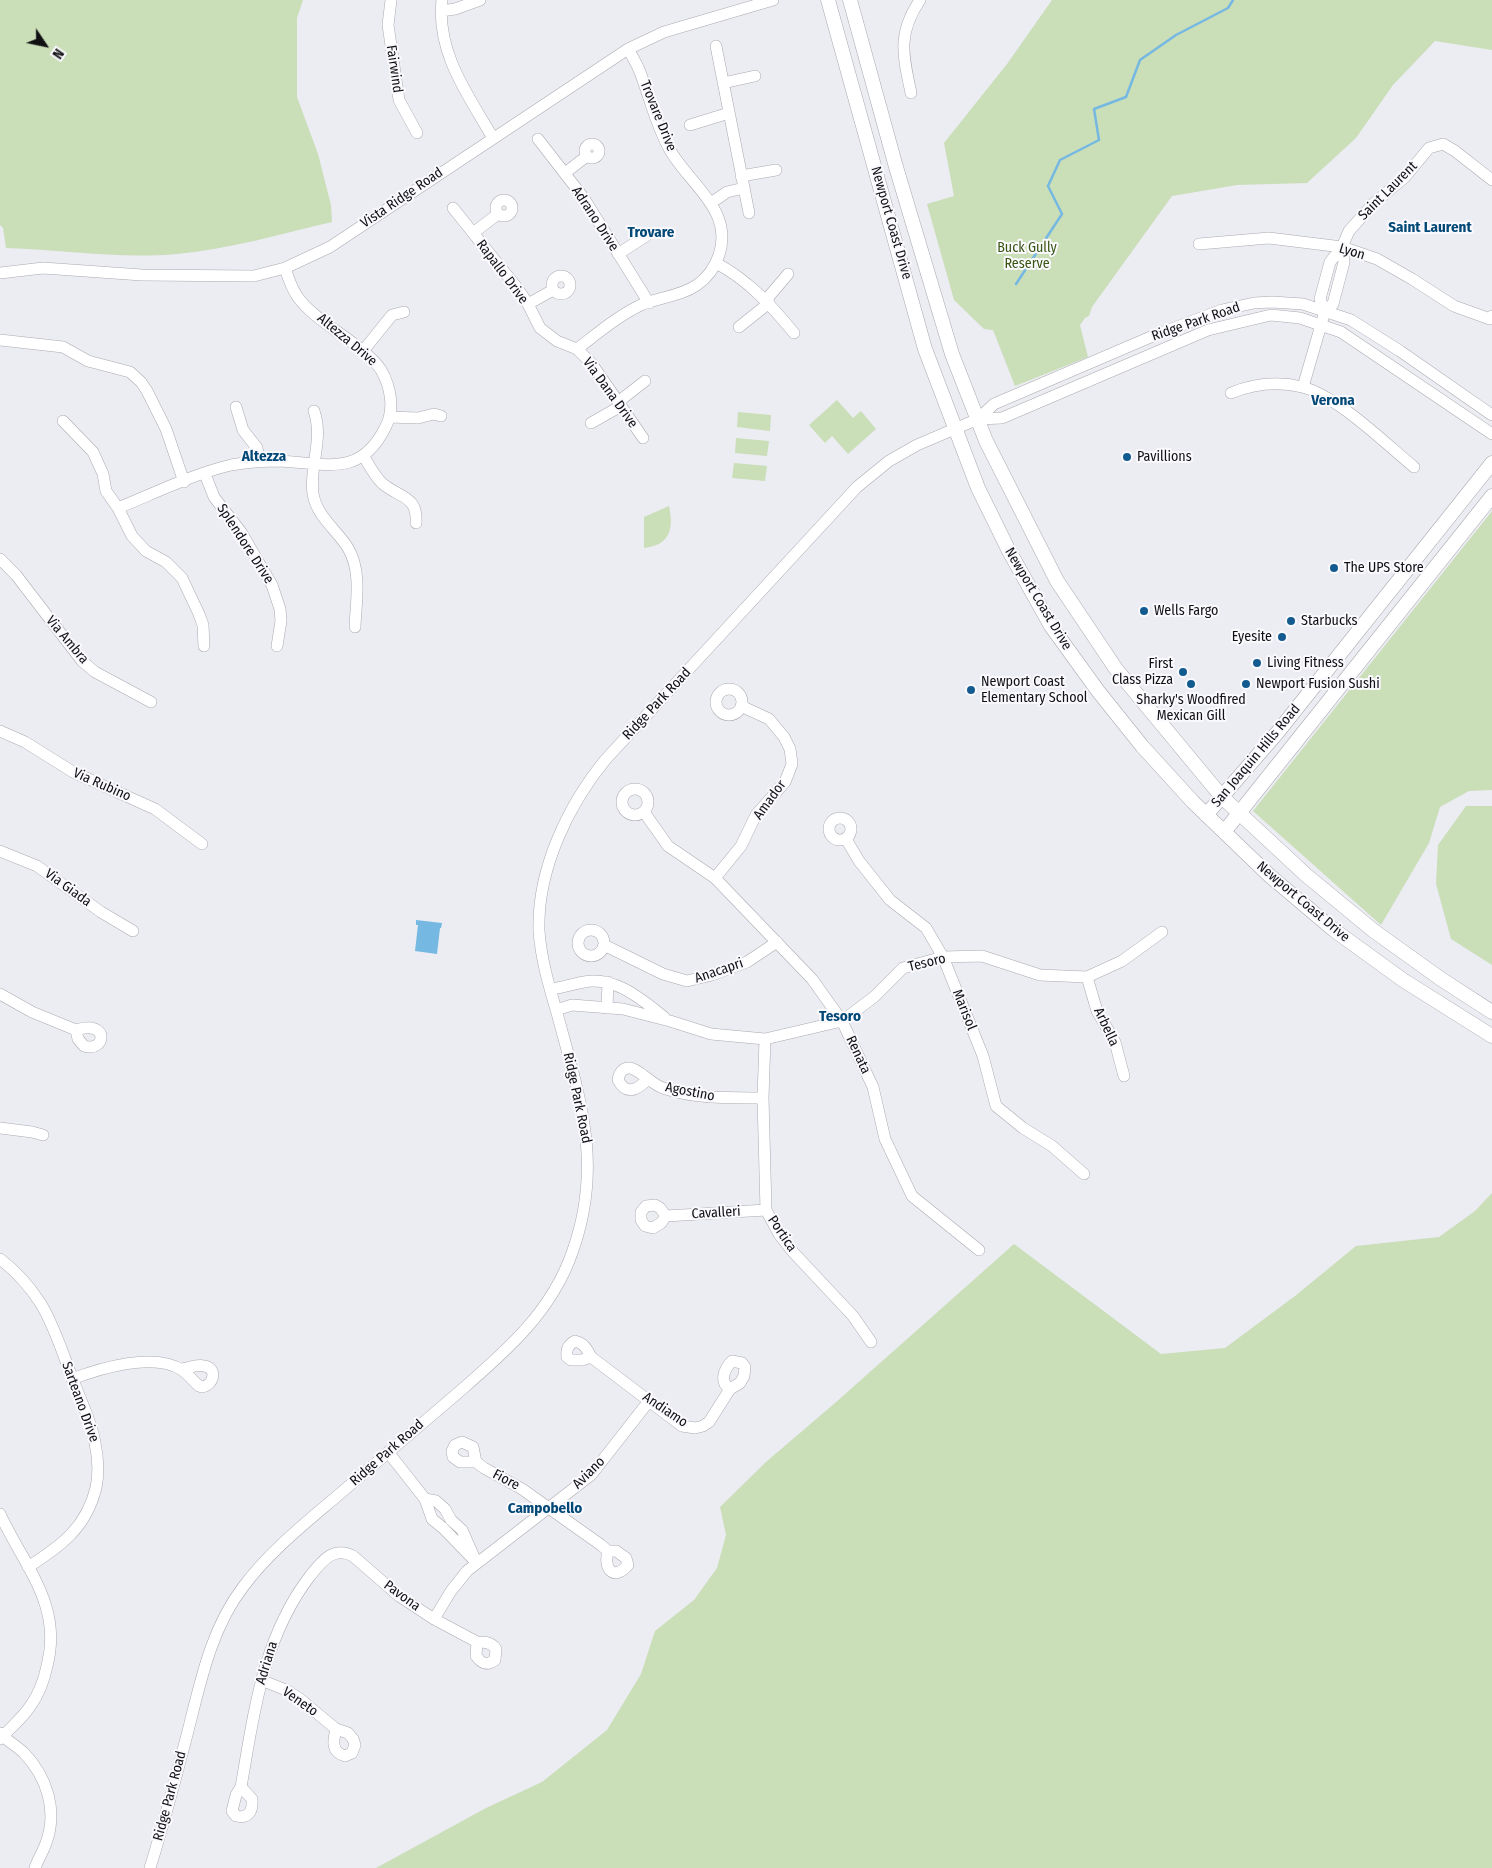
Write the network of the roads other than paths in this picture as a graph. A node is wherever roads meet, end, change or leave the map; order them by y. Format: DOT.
graph roads {
  1 [pos="391,0"];
  2 [pos="480,0"];
  3 [pos="773,0"];
  4 [pos="828,0"];
  5 [pos="850,0"];
  6 [pos="920,0"];
  7 [pos="442,6"];
  8 [pos="716,46"];
  9 [pos="628,49"];
  10 [pos="755,76"];
  11 [pos="723,83"];
  12 [pos="911,92"];
  13 [pos="729,113"];
  14 [pos="690,126"];
  15 [pos="416,133"];
  16 [pos="493,138"];
  17 [pos="538,139"];
  18 [pos="586,156"];
  19 [pos="776,170"];
  20 [pos="565,173"];
  21 [pos="742,176"];
  22 [pos="1492,180"];
  23 [pos="744,188"];
  24 [pos="711,203"];
  25 [pos="453,208"];
  26 [pos="749,213"];
  27 [pos="498,214"];
  28 [pos="473,233"];
  29 [pos="646,236"];
  30 [pos="1199,244"];
  31 [pos="1342,247"];
  32 [pos="618,254"];
  33 [pos="716,263"];
  34 [pos="285,268"];
  35 [pos="0,273"];
  36 [pos="788,274"];
  37 [pos="553,290"];
  38 [pos="767,302"];
  39 [pos="649,303"];
  40 [pos="528,304"];
  41 [pos="1325,311"];
  42 [pos="404,312"];
  43 [pos="1491,318"];
  44 [pos="1322,325"];
  45 [pos="739,327"];
  46 [pos="794,333"];
  47 [pos="0,340"];
  48 [pos="577,349"];
  49 [pos="363,352"];
  50 [pos="645,381"];
  51 [pos="1303,387"];
  52 [pos="1230,393"];
  53 [pos="620,404"];
  54 [pos="236,407"];
  55 [pos="314,411"];
  56 [pos="1492,415"];
  57 [pos="441,416"];
  58 [pos="389,417"];
  59 [pos="978,419"];
  60 [pos="63,421"];
  61 [pos="591,423"];
  62 [pos="955,429"];
  63 [pos="1492,434"];
  64 [pos="643,438"];
  65 [pos="363,456"];
  66 [pos="260,461"];
  67 [pos="1492,463"];
  68 [pos="314,465"];
  69 [pos="1414,467"];
  70 [pos="205,474"];
  71 [pos="184,482"];
  72 [pos="1492,496"];
  73 [pos="118,508"];
  74 [pos="416,523"];
  75 [pos="0,559"];
  76 [pos="355,627"];
  77 [pos="204,646"];
  78 [pos="277,646"];
  79 [pos="152,702"];
  80 [pos="741,706"];
  81 [pos="0,731"];
  82 [pos="1222,796"];
  83 [pos="644,812"];
  84 [pos="1239,814"];
  85 [pos="1206,815"];
  86 [pos="1224,832"];
  87 [pos="846,839"];
  88 [pos="202,844"];
  89 [pos="0,851"];
  90 [pos="715,878"];
  91 [pos="133,931"];
  92 [pos="1162,932"];
  93 [pos="778,942"];
  94 [pos="604,945"];
  95 [pos="943,957"];
  96 [pos="1088,977"];
  97 [pos="608,982"];
  98 [pos="550,989"];
  99 [pos="0,994"];
  100 [pos="607,1008"];
  101 [pos="556,1010"];
  102 [pos="1492,1012"];
  103 [pos="670,1021"];
  104 [pos="842,1021"];
  105 [pos="76,1030"];
  106 [pos="1492,1036"];
  107 [pos="765,1039"];
  108 [pos="1124,1076"];
  109 [pos="647,1080"];
  110 [pos="763,1098"];
  111 [pos="0,1128"];
  112 [pos="43,1135"];
  113 [pos="1084,1174"];
  114 [pos="766,1210"];
  115 [pos="666,1216"];
  116 [pos="979,1250"];
  117 [pos="0,1259"];
  118 [pos="871,1342"];
  119 [pos="591,1357"];
  120 [pos="181,1369"];
  121 [pos="72,1379"];
  122 [pos="730,1389"];
  123 [pos="649,1400"];
  124 [pos="388,1452"];
  125 [pos="476,1462"];
  126 [pos="425,1498"];
  127 [pos="549,1508"];
  128 [pos="0,1514"];
  129 [pos="447,1524"];
  130 [pos="608,1551"];
  131 [pos="330,1554"];
  132 [pos="477,1563"];
  133 [pos="28,1567"];
  134 [pos="434,1619"];
  135 [pos="477,1642"];
  136 [pos="261,1680"];
  137 [pos="336,1729"];
  138 [pos="1,1736"];
  139 [pos="241,1787"];
  140 [pos="35,1868"];
  141 [pos="150,1868"];
  1 -- 15 [label="street, Fairwind"];
  2 -- 7 [label="street"];
  3 -- 9 [label="street, Vista Ridge Road"];
  4 -- 62 [label="main road, Newport Coast Drive"];
  5 -- 59 [label="main road, Newport Coast Drive"];
  6 -- 12 [label="street"];
  7 -- 16 [label="street"];
  8 -- 11 [label="street"];
  9 -- 16 [label="street, Vista Ridge Road"];
  9 -- 24 [label="street, Trovare Drive"];
  10 -- 11 [label="street"];
  11 -- 13 [label="street"];
  13 -- 14 [label="street"];
  13 -- 21 [label="street"];
  16 -- 34 [label="street, Vista Ridge Road"];
  17 -- 20 [label="street, Adrano Drive"];
  18 -- 20 [label="street"];
  19 -- 21 [label="street"];
  20 -- 32 [label="street, Adrano Drive"];
  21 -- 23 [label="street"];
  22 -- 31 [label="street, Saint Laurent"];
  23 -- 24 [label="street"];
  23 -- 26 [label="street"];
  24 -- 33 [label="street, Trovare Drive"];
  25 -- 28 [label="street, Rapallo Drive"];
  27 -- 28 [label="street"];
  28 -- 40 [label="street, Rapallo Drive"];
  29 -- 32 [label="street"];
  30 -- 31 [label="street, Lyon"];
  31 -- 41 [label="street, Saint Laurent"];
  31 -- 43 [label="street, Lyon"];
  32 -- 39 [label="street, Adrano Drive"];
  33 -- 38 [label="street"];
  33 -- 39 [label="street"];
  34 -- 35 [label="street, Vista Ridge Road"];
  34 -- 49 [label="street, Altezza Drive"];
  36 -- 38 [label="street"];
  37 -- 40 [label="street"];
  38 -- 45 [label="street"];
  38 -- 46 [label="street"];
  39 -- 48 [label="street"];
  40 -- 48 [label="street, Rapallo Drive"];
  41 -- 44 [label="street, Saint Laurent"];
  41 -- 56 [label="street, Ridge Park Road"];
  41 -- 59 [label="street, Ridge Park Road"];
  42 -- 49 [label="street"];
  44 -- 51 [label="street, Saint Laurent"];
  44 -- 59 [label="street, Ridge Park Road"];
  44 -- 63 [label="street, Ridge Park Road"];
  47 -- 71 [label="street"];
  48 -- 53 [label="street, Via Dana Drive"];
  49 -- 58 [label="street, Altezza Drive"];
  50 -- 53 [label="street"];
  51 -- 52 [label="street"];
  51 -- 69 [label="street"];
  53 -- 61 [label="street"];
  53 -- 64 [label="street, Via Dana Drive"];
  54 -- 66 [label="street"];
  55 -- 68 [label="street"];
  57 -- 58 [label="street"];
  58 -- 65 [label="street, Altezza Drive"];
  59 -- 62 [label="street, Ridge Park Road"];
  59 -- 82 [label="main road, Newport Coast Drive"];
  60 -- 73 [label="street"];
  62 -- 85 [label="main road, Newport Coast Drive"];
  62 -- 98 [label="street, Ridge Park Road"];
  65 -- 68 [label="street, Altezza Drive"];
  65 -- 74 [label="street"];
  66 -- 68 [label="street, Altezza Drive"];
  66 -- 70 [label="street, Altezza Drive"];
  67 -- 82 [label="main road, San Joaquin Hills Road"];
  68 -- 76 [label="street"];
  70 -- 71 [label="street, Altezza Drive"];
  70 -- 78 [label="street, Splendore Drive"];
  71 -- 73 [label="street, Altezza Drive"];
  72 -- 84 [label="main road, San Joaquin Hills Road"];
  73 -- 77 [label="street"];
  75 -- 79 [label="street, Via Ambra"];
  80 -- 90 [label="street, Amador"];
  81 -- 88 [label="street, Via Rubino"];
  82 -- 84 [label="main road, Newport Coast Drive"];
  82 -- 85 [label="main road, San Joaquin Hills Road"];
  83 -- 90 [label="street, Renata"];
  84 -- 86 [label="main road, San Joaquin Hills Road"];
  84 -- 102 [label="main road, Newport Coast Drive"];
  85 -- 86 [label="main road, Newport Coast Drive"];
  86 -- 106 [label="main road, Newport Coast Drive"];
  87 -- 95 [label="street, Marisol"];
  89 -- 91 [label="street, Via Giada"];
  90 -- 93 [label="street, Renata"];
  92 -- 96 [label="street, Tesoro"];
  93 -- 94 [label="street, Anacapri"];
  93 -- 104 [label="street, Renata"];
  95 -- 96 [label="street, Tesoro"];
  95 -- 104 [label="street, Tesoro"];
  95 -- 113 [label="street, Marisol"];
  96 -- 108 [label="street, Arbella"];
  97 -- 98 [label="street, Tesoro"];
  97 -- 100 [label="street"];
  97 -- 103 [label="street, Tesoro"];
  98 -- 101 [label="street, Ridge Park Road"];
  99 -- 105 [label="street"];
  100 -- 101 [label="street, Tesoro"];
  100 -- 103 [label="street, Tesoro"];
  101 -- 124 [label="street, Ridge Park Road"];
  103 -- 107 [label="street, Tesoro"];
  104 -- 107 [label="street, Tesoro"];
  104 -- 116 [label="street, Renata"];
  107 -- 110 [label="street, Portica"];
  109 -- 110 [label="street, Agostino"];
  110 -- 114 [label="street, Portica"];
  111 -- 112 [label="street"];
  114 -- 115 [label="street, Cavalleri"];
  114 -- 118 [label="street, Portica"];
  117 -- 121 [label="street, Sarteano Drive"];
  119 -- 123 [label="street, Andiamo"];
  120 -- 121 [label="street"];
  121 -- 133 [label="street, Sarteano Drive"];
  122 -- 123 [label="street, Andiamo"];
  123 -- 127 [label="street, Aviano"];
  124 -- 126 [label="street"];
  124 -- 141 [label="street, Ridge Park Road"];
  125 -- 127 [label="street, Fiore"];
  126 -- 129 [label="street"];
  126 -- 129 [label="street"];
  127 -- 130 [label="street, Fiore"];
  127 -- 132 [label="street, Aviano"];
  128 -- 133 [label="street"];
  129 -- 132 [label="street"];
  131 -- 134 [label="street, Pavona"];
  131 -- 136 [label="street, Adriana"];
  132 -- 134 [label="street, Aviano"];
  133 -- 138 [label="street"];
  134 -- 135 [label="street, Pavona"];
  136 -- 137 [label="street, Veneto"];
  136 -- 139 [label="street, Adriana"];
  138 -- 140 [label="street"];
}
